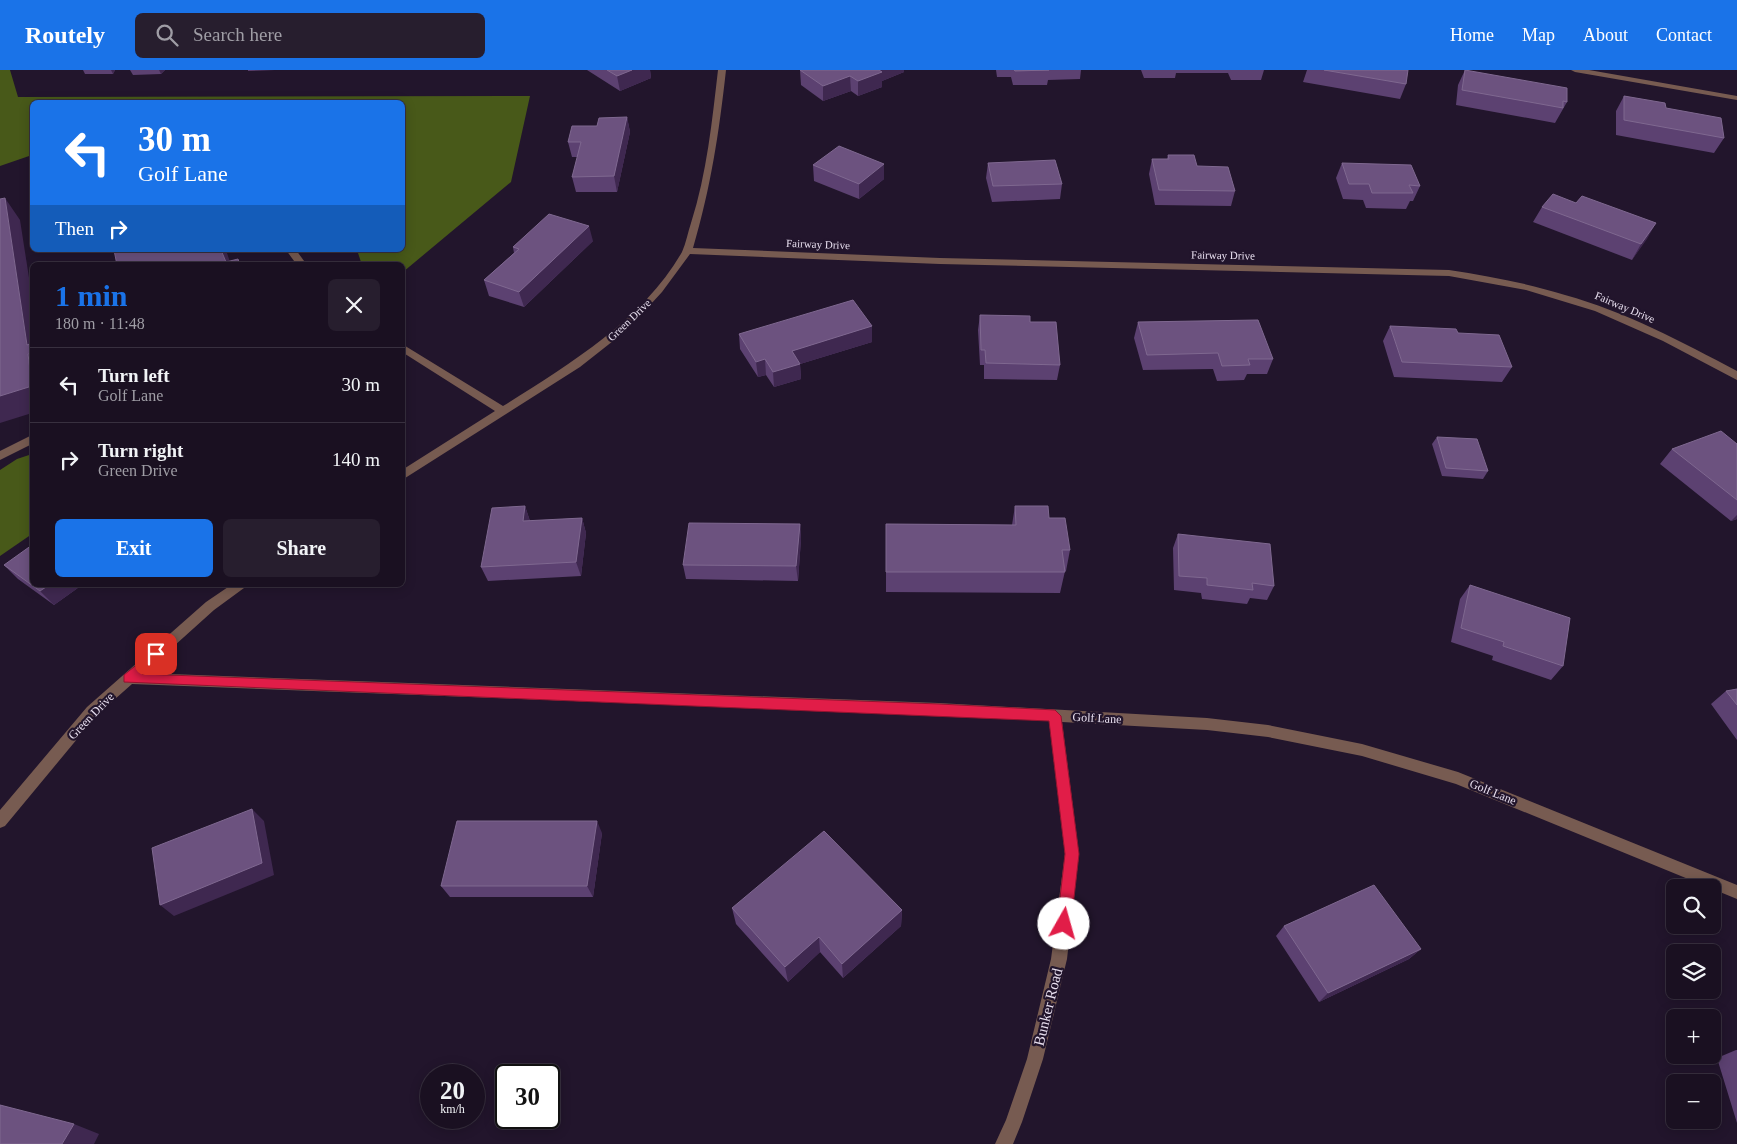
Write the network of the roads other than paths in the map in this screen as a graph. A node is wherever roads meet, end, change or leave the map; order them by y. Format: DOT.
graph roads {
  1 [pos="722,70"];
  2 [pos="1575,70"];
  3 [pos="1737,98"];
  4 [pos="687,251"];
  5 [pos="405,349"];
  6 [pos="1737,376"];
  7 [pos="504,412"];
  8 [pos="30,440"];
  9 [pos="0,456"];
  10 [pos="405,474"];
  11 [pos="237,587"];
  12 [pos="129,678"];
  13 [pos="1055,716"];
  14 [pos="0,821"];
  15 [pos="1737,892"];
  16 [pos="1004,1144"];
  1 -- 4 [label="street, Green Drive"];
  2 -- 3 [label="street"];
  4 -- 6 [label="street, Fairway Drive"];
  4 -- 7 [label="street, Green Drive"];
  5 -- 7 [label="street"];
  7 -- 10 [label="street, Green Drive"];
  8 -- 9 [label="street"];
  11 -- 12 [label="street, Green Drive"];
  12 -- 13 [label="street, Golf Lane"];
  12 -- 14 [label="street, Green Drive"];
  13 -- 15 [label="street, Golf Lane"];
  13 -- 16 [label="street, Bunker Road"];
}
